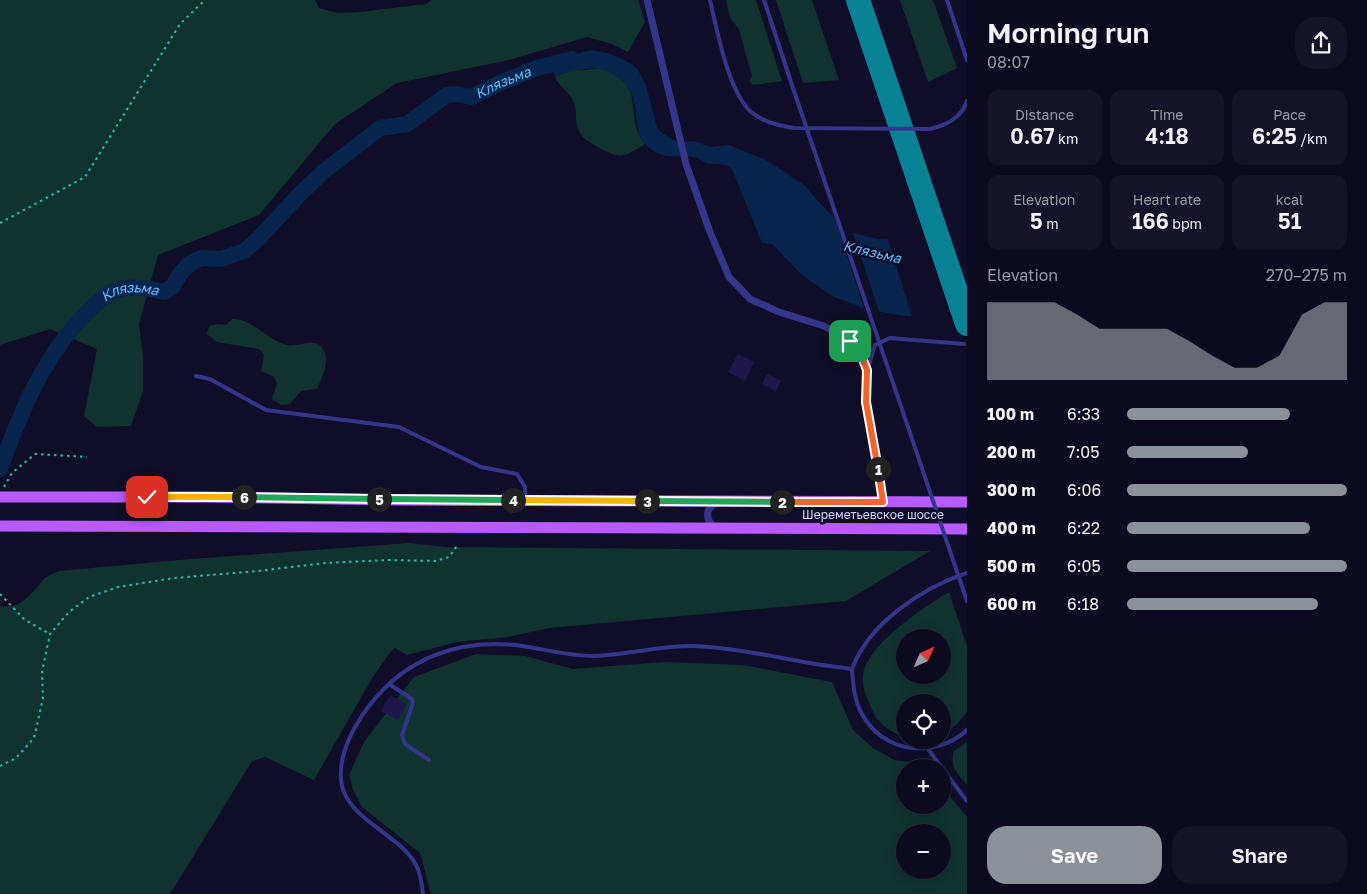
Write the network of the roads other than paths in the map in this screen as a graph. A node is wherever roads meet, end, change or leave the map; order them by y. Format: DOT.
graph roads {
  1 [pos="647,0"];
  2 [pos="710,0"];
  3 [pos="764,0"];
  4 [pos="946,0"];
  5 [pos="967,60"];
  6 [pos="967,101"];
  7 [pos="964,344"];
  8 [pos="867,370"];
  9 [pos="196,376"];
  10 [pos="0,497"];
  11 [pos="525,500"];
  12 [pos="720,502"];
  13 [pos="883,502"];
  14 [pos="967,502"];
  15 [pos="0,526"];
  16 [pos="722,529"];
  17 [pos="967,529"];
  18 [pos="967,573"];
  19 [pos="967,601"];
  20 [pos="852,669"];
  21 [pos="389,684"];
  22 [pos="967,730"];
  23 [pos="951,742"];
  24 [pos="896,743"];
  25 [pos="429,760"];
  26 [pos="951,780"];
  27 [pos="967,801"];
  28 [pos="423,894"];
  1 -- 8 [label="street"];
  2 -- 6 [label="lane"];
  3 -- 19 [label="lane, bridge"];
  4 -- 5 [label="lane"];
  7 -- 8 [label="lane"];
  8 -- 13 [label="street"];
  9 -- 11 [label="lane"];
  10 -- 11 [label="main road, Шереметьевское шоссе"];
  11 -- 12 [label="main road, Шереметьевское шоссе"];
  12 -- 13 [label="main road, Шереметьевское шоссе"];
  12 -- 16 [label="street"];
  13 -- 14 [label="main road, Шереметьевское шоссе"];
  15 -- 16 [label="main road, Шереметьевское шоссе"];
  16 -- 17 [label="main road, Шереметьевское шоссе"];
  18 -- 20 [label="lane"];
  20 -- 21 [label="lane"];
  20 -- 24 [label="lane"];
  21 -- 25 [label="lane"];
  21 -- 28 [label="lane"];
  22 -- 23 [label="lane"];
  26 -- 27 [label="lane"];
}
